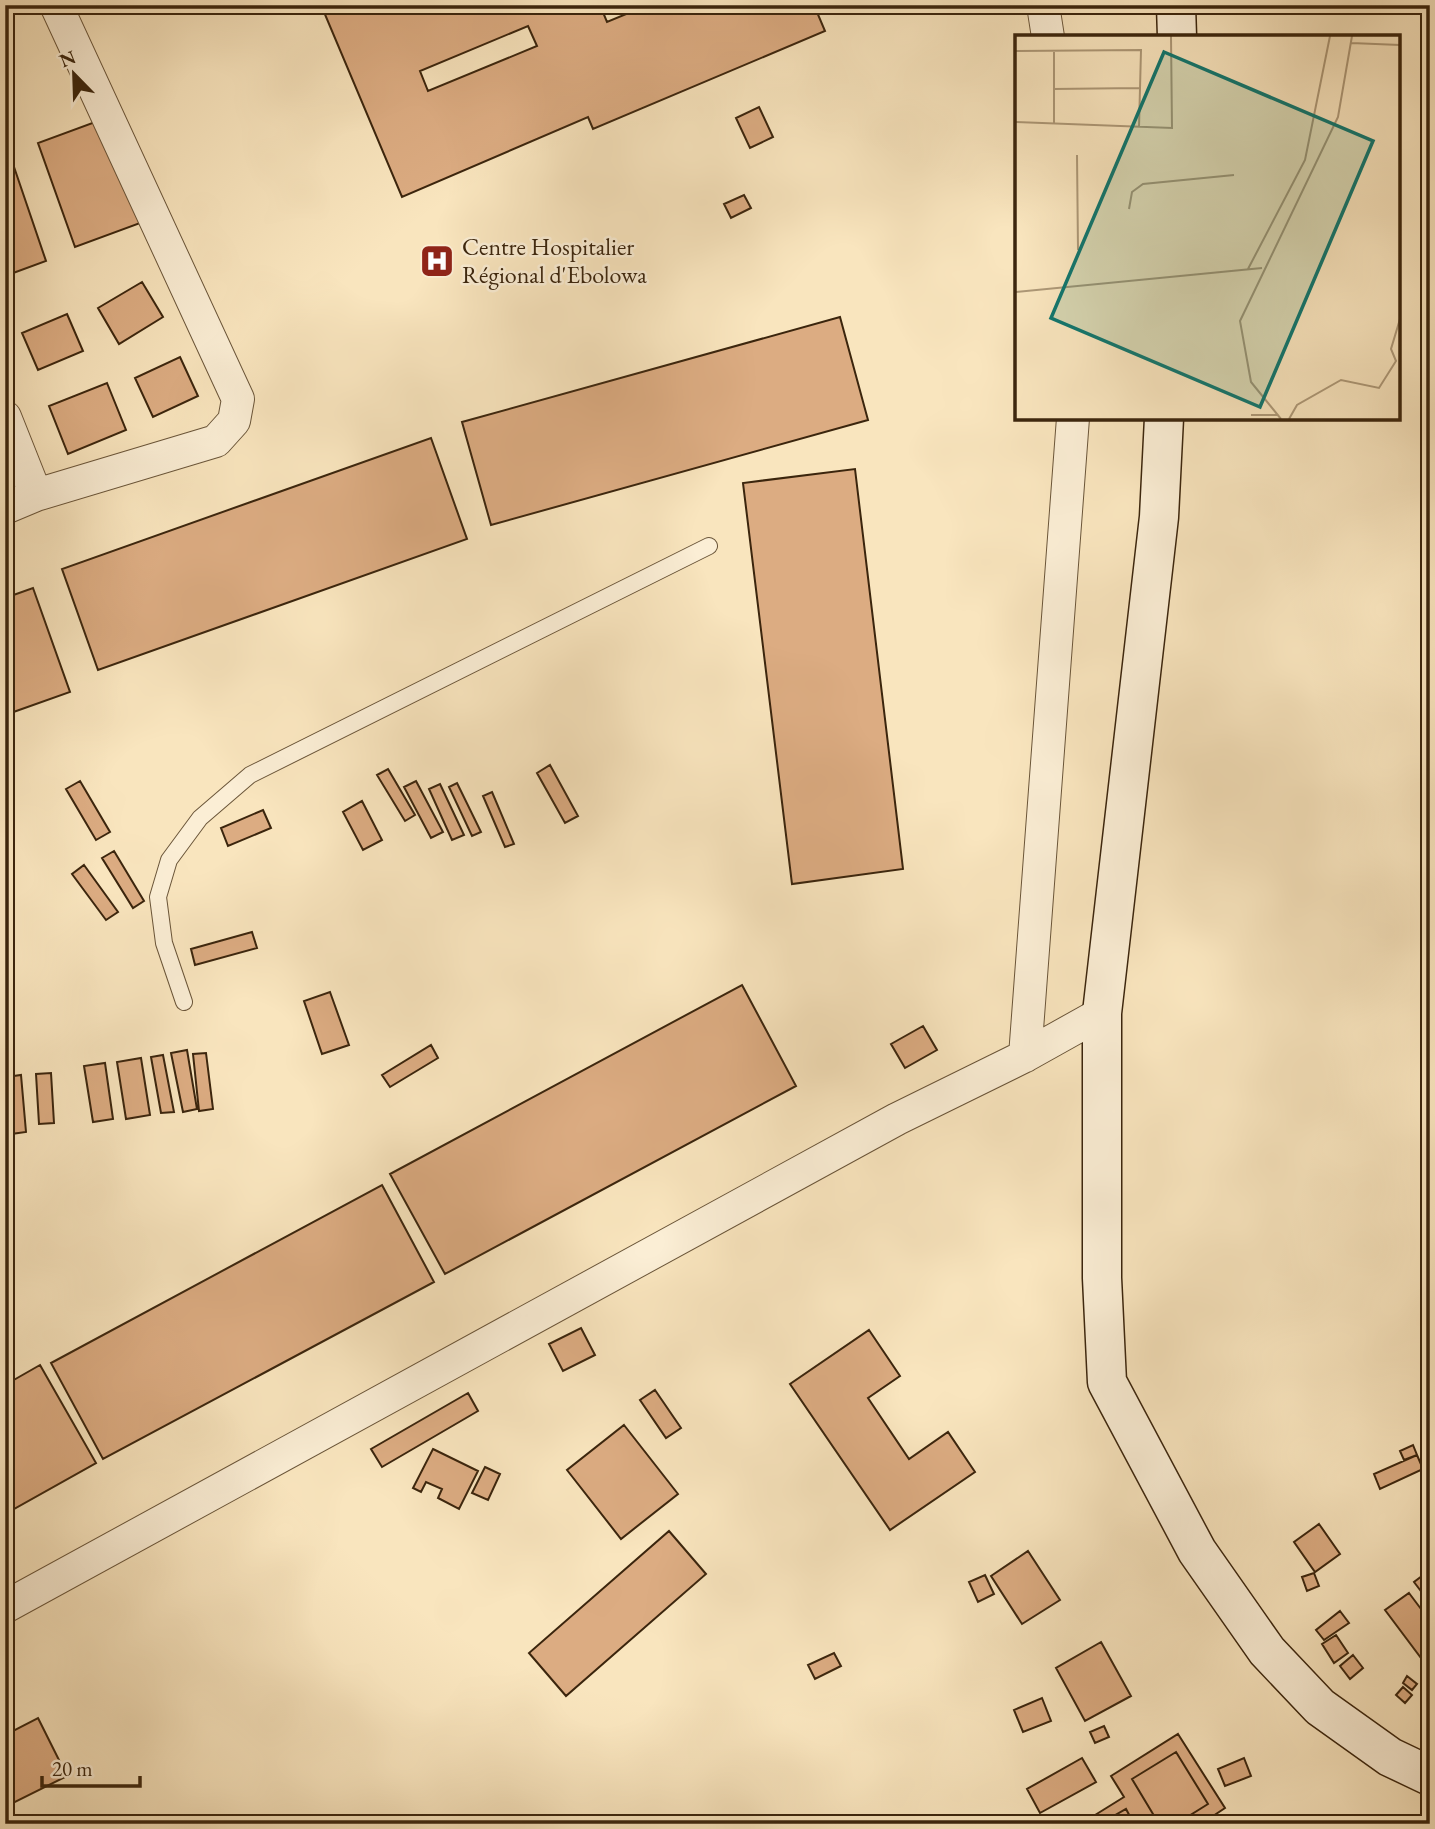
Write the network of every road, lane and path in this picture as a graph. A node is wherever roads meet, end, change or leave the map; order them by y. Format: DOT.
graph roads {
  1 [pos="56,5"];
  2 [pos="1043,5"];
  3 [pos="1176,5"];
  4 [pos="1048,35"];
  5 [pos="1177,35"];
  6 [pos="5,417"];
  7 [pos="1073,420"];
  8 [pos="1164,420"];
  9 [pos="36,495"];
  10 [pos="5,508"];
  11 [pos="709,546"];
  12 [pos="184,1002"];
  13 [pos="1102,1013"];
  14 [pos="1025,1056"];
  15 [pos="5,1607"];
  16 [pos="1430,1776"];
  1 -- 9 [label="street"];
  2 -- 4 [label="street"];
  3 -- 5 [label="main road"];
  6 -- 9 [label="street"];
  7 -- 14 [label="street"];
  8 -- 13 [label="main road"];
  9 -- 10 [label="street"];
  11 -- 12 [label="lane"];
  13 -- 14 [label="street"];
  13 -- 16 [label="main road"];
  14 -- 15 [label="street"];
}
